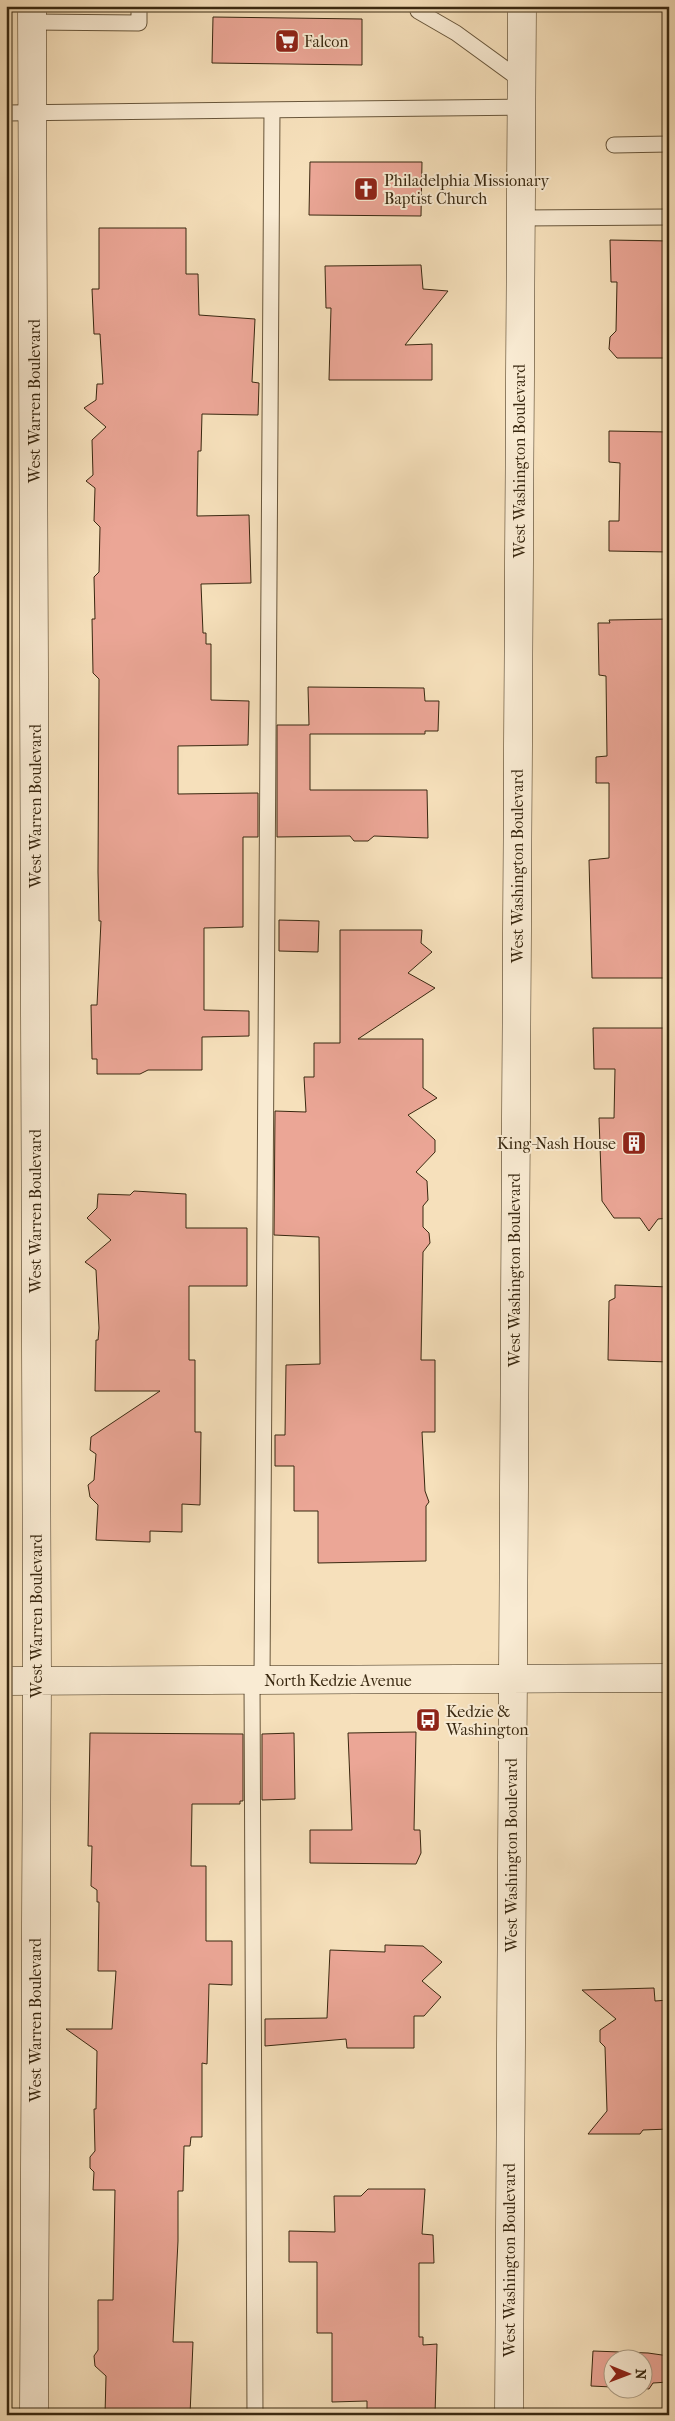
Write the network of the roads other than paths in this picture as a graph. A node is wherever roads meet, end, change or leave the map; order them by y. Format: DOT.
graph roads {
  1 [pos="140,6"];
  2 [pos="417,6"];
  3 [pos="522,6"];
  4 [pos="32,14"];
  5 [pos="521,94"];
  6 [pos="272,110"];
  7 [pos="6,113"];
  8 [pos="33,113"];
  9 [pos="669,144"];
  10 [pos="614,146"];
  11 [pos="521,218"];
  12 [pos="669,218"];
  13 [pos="669,1678"];
  14 [pos="512,1679"];
  15 [pos="37,1680"];
  16 [pos="257,1680"];
  17 [pos="6,1681"];
  18 [pos="34,2415"];
  19 [pos="255,2415"];
  20 [pos="509,2415"];
  1 -- 4 [label="lane"];
  2 -- 5 [label="lane"];
  3 -- 5 [label="street, West Washington Boulevard"];
  4 -- 8 [label="street, West Warren Boulevard"];
  5 -- 6 [label="lane"];
  5 -- 11 [label="street, West Washington Boulevard"];
  6 -- 8 [label="lane"];
  6 -- 16 [label="lane"];
  7 -- 8 [label="lane"];
  8 -- 15 [label="street, West Warren Boulevard"];
  9 -- 10 [label="lane"];
  11 -- 12 [label="lane"];
  11 -- 14 [label="street, West Washington Boulevard"];
  13 -- 14 [label="street, North Kedzie Avenue"];
  14 -- 16 [label="street, North Kedzie Avenue"];
  14 -- 20 [label="street, West Washington Boulevard"];
  15 -- 16 [label="street, North Kedzie Avenue"];
  15 -- 17 [label="street, North Kedzie Avenue"];
  15 -- 18 [label="street, West Warren Boulevard"];
  16 -- 19 [label="lane"];
}
